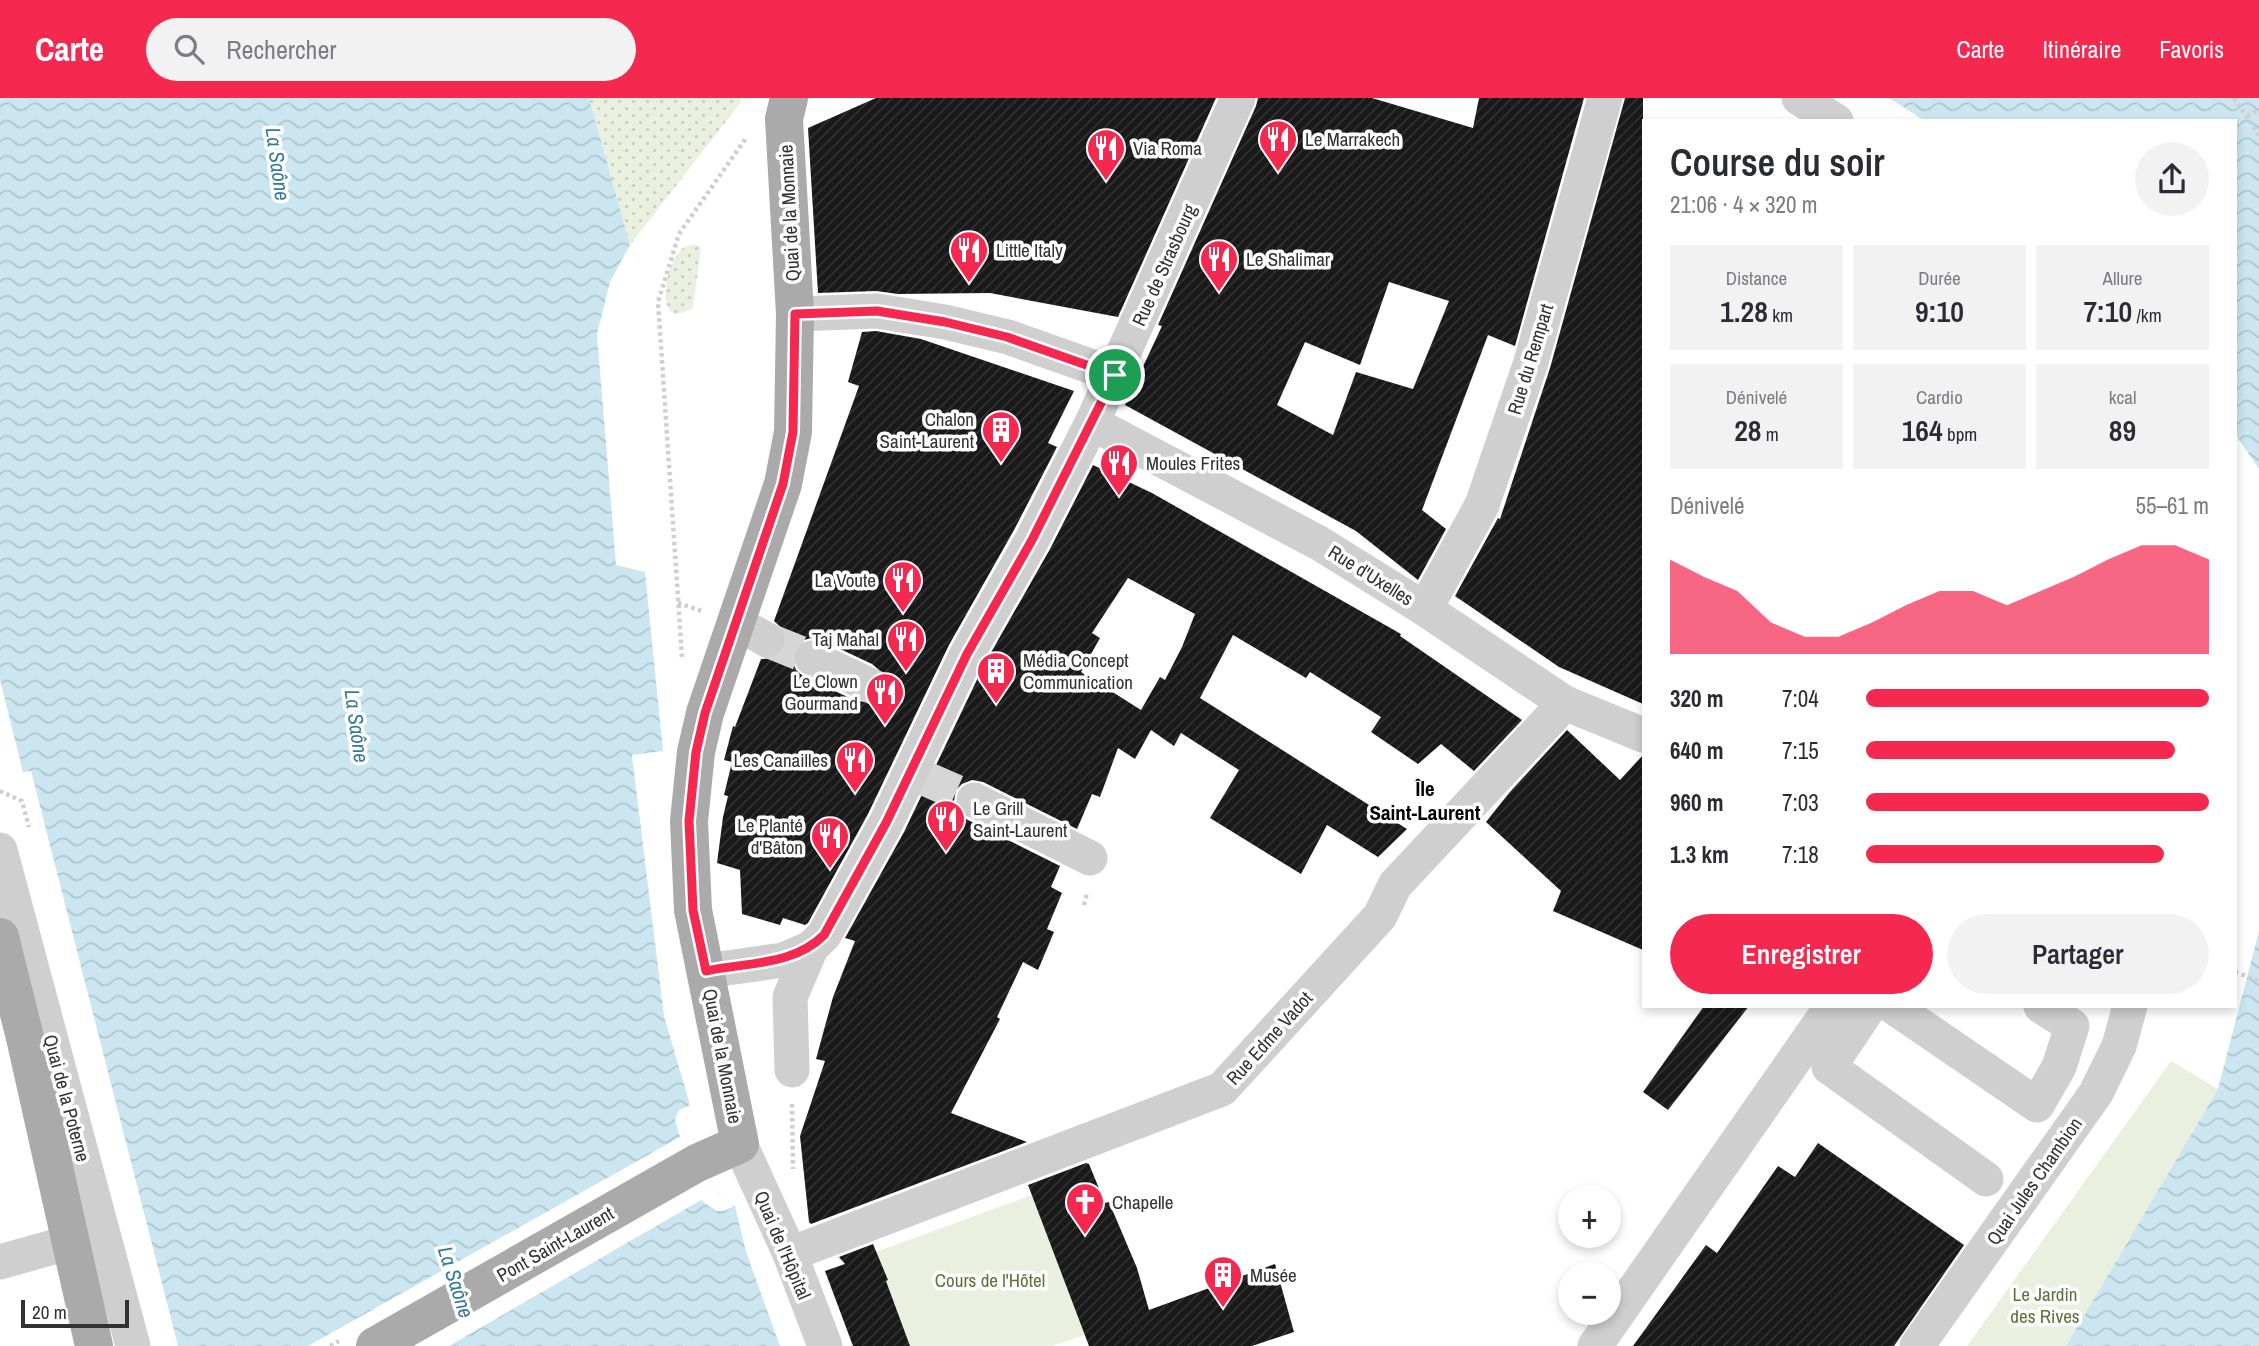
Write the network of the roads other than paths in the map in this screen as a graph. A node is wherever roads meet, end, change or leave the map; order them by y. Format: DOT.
graph roads {
  1 [pos="789,98"];
  2 [pos="1238,98"];
  3 [pos="1605,98"];
  4 [pos="1799,98"];
  5 [pos="1833,119"];
  6 [pos="795,314"];
  7 [pos="1115,375"];
  8 [pos="1092,423"];
  9 [pos="1425,609"];
  10 [pos="812,658"];
  11 [pos="863,682"];
  12 [pos="1565,703"];
  13 [pos="1642,736"];
  14 [pos="974,800"];
  15 [pos="0,850"];
  16 [pos="1090,858"];
  17 [pos="0,937"];
  18 [pos="811,948"];
  19 [pos="706,971"];
  20 [pos="1831,1008"];
  21 [pos="1869,1008"];
  22 [pos="1895,1008"];
  23 [pos="2044,1008"];
  24 [pos="2129,1008"];
  25 [pos="792,1070"];
  26 [pos="740,1144"];
  27 [pos="697,1163"];
  28 [pos="1986,1179"];
  29 [pos="71,1242"];
  30 [pos="790,1254"];
  31 [pos="0,1262"];
  32 [pos="94,1346"];
  33 [pos="133,1346"];
  34 [pos="376,1346"];
  35 [pos="825,1346"];
  36 [pos="1595,1346"];
  37 [pos="1917,1346"];
  1 -- 6 [label="main road, Quai de la Monnaie"];
  2 -- 7 [label="street, Rue de Strasbourg"];
  3 -- 9 [label="street, Rue du Rempart"];
  4 -- 5 [label="street"];
  6 -- 7 [label="street"];
  6 -- 19 [label="main road, Quai de la Monnaie"];
  7 -- 8 [label="street, Rue de Strasbourg"];
  8 -- 9 [label="street, Rue d'Uxelles"];
  8 -- 18 [label="street, Rue de Strasbourg"];
  9 -- 12 [label="street, Rue d'Uxelles"];
  10 -- 11 [label="street"];
  12 -- 13 [label="street, Rue d'Uxelles"];
  12 -- 30 [label="street, Rue Edme Vadot"];
  14 -- 16 [label="street"];
  15 -- 33 [label="street, Quai de la Poterne"];
  17 -- 29 [label="main road, Quai de la Poterne"];
  18 -- 19 [label="street"];
  18 -- 25 [label="street, Rue de Strasbourg"];
  19 -- 26 [label="main road, Quai de la Monnaie"];
  20 -- 36 [label="street"];
  21 -- 28 [label="street"];
  22 -- 23 [label="street"];
  24 -- 37 [label="street, Quai Jules Chambion"];
  26 -- 27 [label="main road, Quai de la Monnaie"];
  26 -- 30 [label="street, Quai de l'Hôpital"];
  27 -- 34 [label="main road, Pont Saint-Laurent"];
  29 -- 31 [label="street"];
  29 -- 32 [label="main road, Quai de la Poterne"];
  30 -- 35 [label="street, Quai de l'Hôpital"];
}
